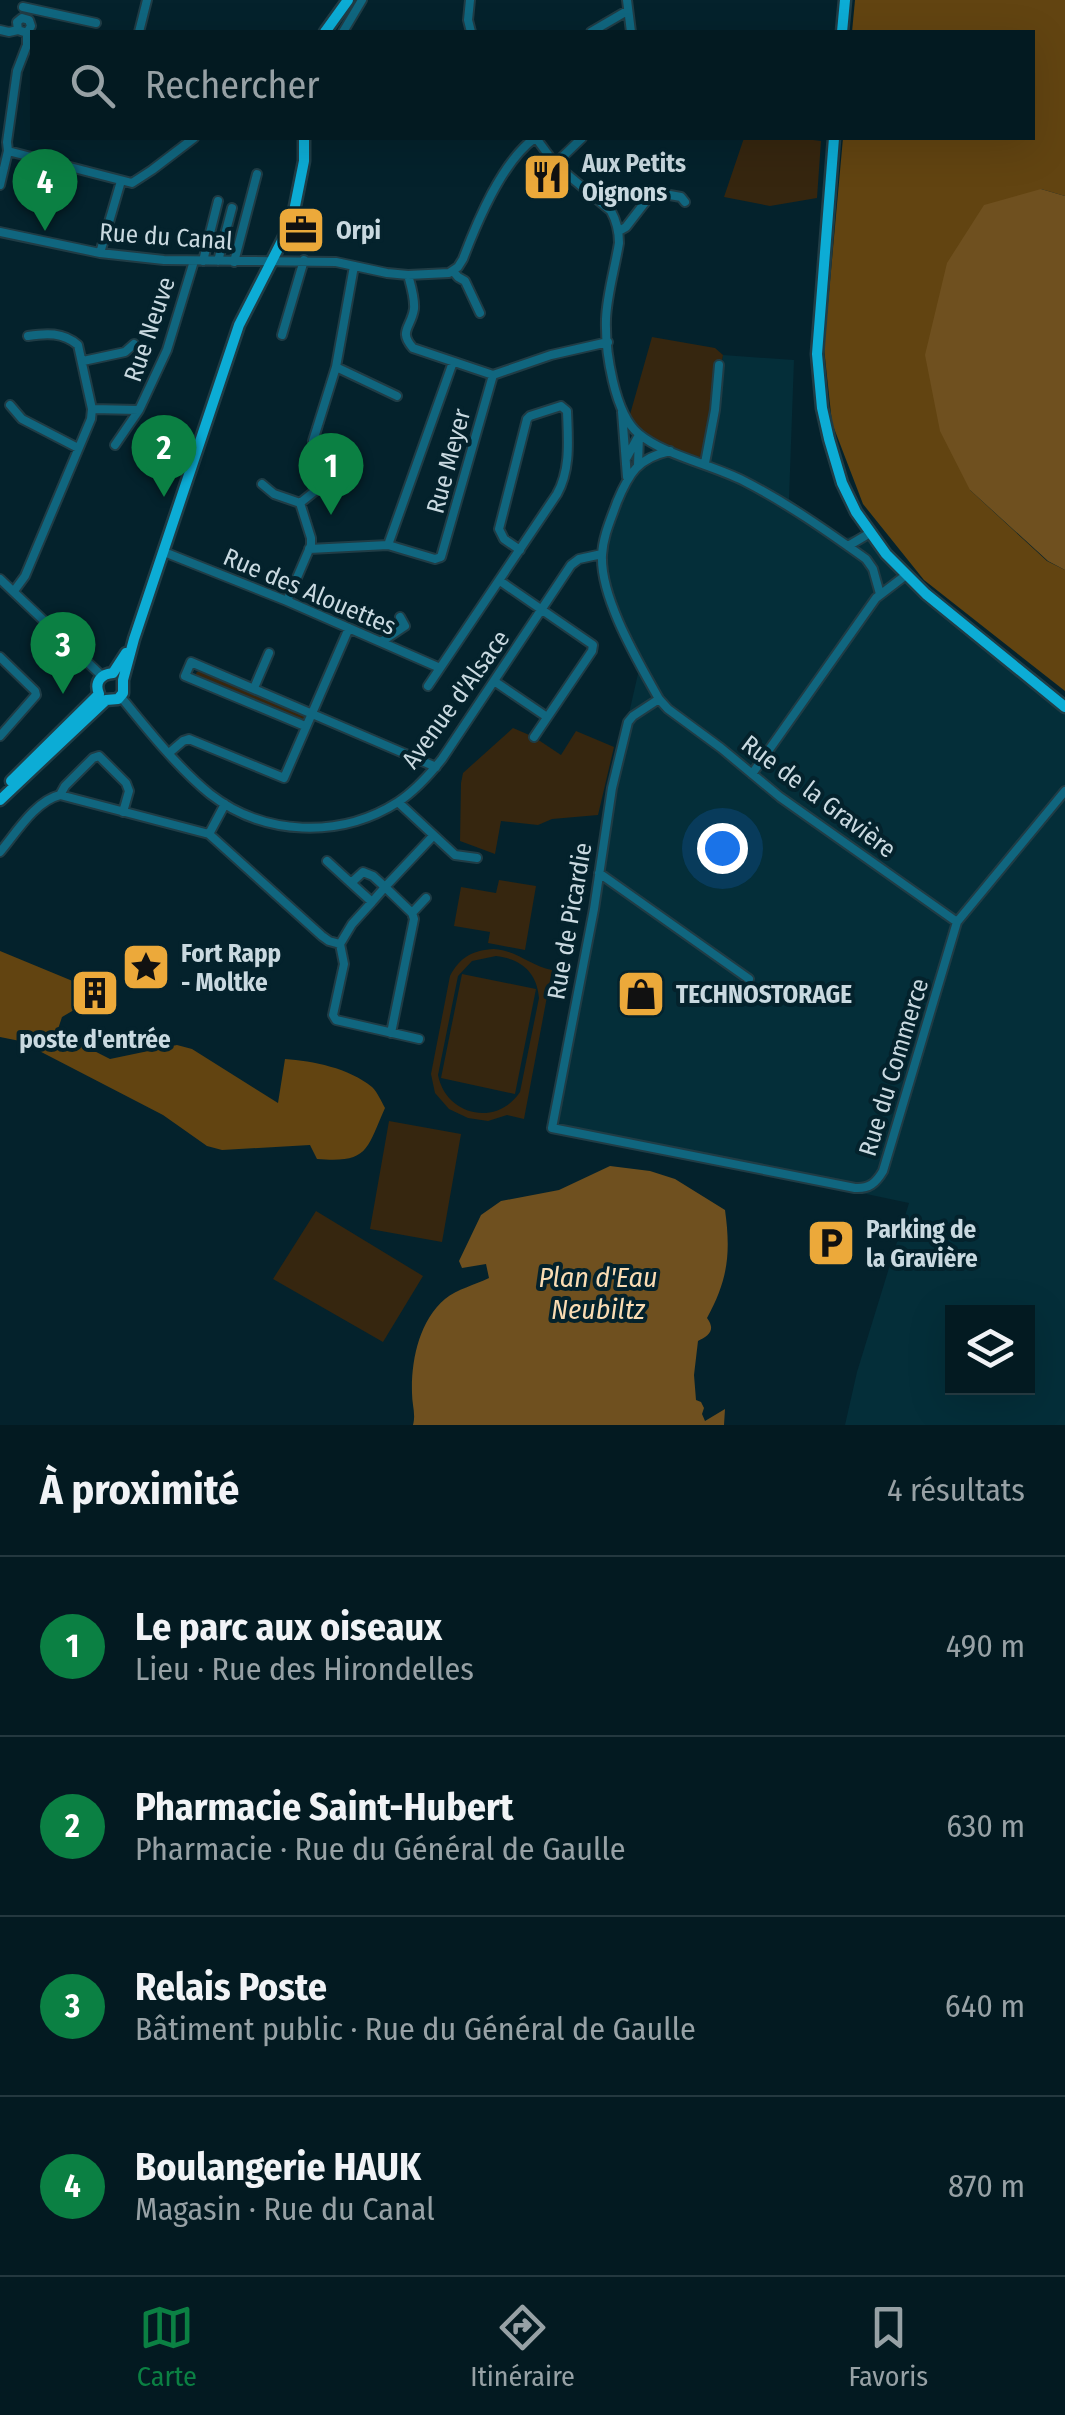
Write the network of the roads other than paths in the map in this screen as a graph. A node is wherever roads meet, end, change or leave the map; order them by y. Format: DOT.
graph roads {
  1 [pos="147,0"];
  2 [pos="348,0"];
  3 [pos="362,0"];
  4 [pos="470,0"];
  5 [pos="627,0"];
  6 [pos="845,0"];
  7 [pos="24,3"];
  8 [pos="627,11"];
  9 [pos="96,23"];
  10 [pos="0,30"];
  11 [pos="140,30"];
  12 [pos="326,30"];
  13 [pos="344,30"];
  14 [pos="470,30"];
  15 [pos="594,30"];
  16 [pos="631,30"];
  17 [pos="842,30"];
  18 [pos="22,31"];
  19 [pos="191,140"];
  20 [pos="304,140"];
  21 [pos="532,140"];
  22 [pos="537,140"];
  23 [pos="580,140"];
  24 [pos="834,140"];
  25 [pos="8,151"];
  26 [pos="555,164"];
  27 [pos="2,171"];
  28 [pos="257,174"];
  29 [pos="121,181"];
  30 [pos="0,184"];
  31 [pos="218,201"];
  32 [pos="684,202"];
  33 [pos="232,208"];
  34 [pos="620,231"];
  35 [pos="0,232"];
  36 [pos="100,252"];
  37 [pos="304,260"];
  38 [pos="198,261"];
  39 [pos="218,262"];
  40 [pos="234,262"];
  41 [pos="270,262"];
  42 [pos="354,266"];
  43 [pos="453,271"];
  44 [pos="408,275"];
  45 [pos="480,313"];
  46 [pos="282,335"];
  47 [pos="28,336"];
  48 [pos="608,342"];
  49 [pos="134,344"];
  50 [pos="82,360"];
  51 [pos="453,362"];
  52 [pos="719,365"];
  53 [pos="336,367"];
  54 [pos="492,375"];
  55 [pos="398,396"];
  56 [pos="10,405"];
  57 [pos="92,409"];
  58 [pos="139,410"];
  59 [pos="622,412"];
  60 [pos="639,435"];
  61 [pos="114,446"];
  62 [pos="78,448"];
  63 [pos="670,451"];
  64 [pos="626,458"];
  65 [pos="704,463"];
  66 [pos="638,466"];
  67 [pos="627,477"];
  68 [pos="262,484"];
  69 [pos="300,503"];
  70 [pos="870,533"];
  71 [pos="388,545"];
  72 [pos="848,546"];
  73 [pos="309,550"];
  74 [pos="520,550"];
  75 [pos="164,552"];
  76 [pos="602,554"];
  77 [pos="906,575"];
  78 [pos="0,578"];
  79 [pos="500,580"];
  80 [pos="14,591"];
  81 [pos="880,594"];
  82 [pos="287,602"];
  83 [pos="542,610"];
  84 [pos="400,617"];
  85 [pos="349,628"];
  86 [pos="381,642"];
  87 [pos="269,652"];
  88 [pos="0,658"];
  89 [pos="440,668"];
  90 [pos="113,676"];
  91 [pos="494,681"];
  92 [pos="428,686"];
  93 [pos="254,688"];
  94 [pos="102,697"];
  95 [pos="121,697"];
  96 [pos="658,699"];
  97 [pos="1065,707"];
  98 [pos="311,713"];
  99 [pos="548,717"];
  100 [pos="305,726"];
  101 [pos="0,736"];
  102 [pos="534,737"];
  103 [pos="170,752"];
  104 [pos="436,767"];
  105 [pos="752,774"];
  106 [pos="0,791"];
  107 [pos="1065,791"];
  108 [pos="60,796"];
  109 [pos="0,800"];
  110 [pos="398,802"];
  111 [pos="225,804"];
  112 [pos="123,812"];
  113 [pos="210,834"];
  114 [pos="433,836"];
  115 [pos="0,852"];
  116 [pos="477,858"];
  117 [pos="326,861"];
  118 [pos="599,873"];
  119 [pos="351,882"];
  120 [pos="385,888"];
  121 [pos="426,898"];
  122 [pos="372,902"];
  123 [pos="412,913"];
  124 [pos="957,922"];
  125 [pos="340,944"];
  126 [pos="748,979"];
  127 [pos="391,1033"];
  128 [pos="419,1040"];
  129 [pos="552,1128"];
  1 -- 11 [label="street"];
  2 -- 12 [label="main road"];
  3 -- 13 [label="street"];
  4 -- 14 [label="street"];
  5 -- 8 [label="street"];
  6 -- 17 [label="main road"];
  7 -- 9 [label="street"];
  7 -- 18 [label="street"];
  8 -- 15 [label="street"];
  8 -- 16 [label="street"];
  10 -- 18 [label="street"];
  18 -- 25 [label="street"];
  19 -- 29 [label="street"];
  20 -- 41 [label="main road"];
  21 -- 43 [label="street"];
  22 -- 26 [label="street"];
  23 -- 26 [label="street"];
  24 -- 70 [label="main road"];
  25 -- 27 [label="street"];
  25 -- 29 [label="street"];
  26 -- 34 [label="street"];
  27 -- 30 [label="street"];
  28 -- 40 [label="street"];
  29 -- 36 [label="street"];
  31 -- 38 [label="street, Rue Neuve"];
  32 -- 34 [label="street"];
  33 -- 39 [label="street"];
  34 -- 48 [label="street"];
  35 -- 36 [label="street, Rue du Canal"];
  36 -- 38 [label="street, Rue du Canal"];
  37 -- 41 [label="street, Rue du Canal"];
  37 -- 42 [label="street, Rue du Canal"];
  37 -- 46 [label="street"];
  38 -- 39 [label="street, Rue du Canal"];
  38 -- 58 [label="street, Rue Neuve"];
  39 -- 40 [label="street, Rue du Canal"];
  40 -- 41 [label="street, Rue du Canal"];
  41 -- 75 [label="main road"];
  42 -- 44 [label="street, Rue du Canal"];
  42 -- 53 [label="street"];
  43 -- 44 [label="street, Rue du Canal"];
  43 -- 45 [label="street"];
  44 -- 51 [label="street"];
  47 -- 50 [label="street"];
  48 -- 54 [label="street"];
  48 -- 59 [label="street"];
  49 -- 50 [label="street"];
  50 -- 57 [label="street"];
  51 -- 54 [label="street"];
  51 -- 71 [label="street"];
  52 -- 65 [label="street"];
  53 -- 55 [label="street"];
  53 -- 69 [label="street"];
  54 -- 71 [label="street, Rue Meyer"];
  56 -- 62 [label="street"];
  57 -- 58 [label="street, Rue Neuve"];
  57 -- 62 [label="street"];
  58 -- 61 [label="street, Rue Neuve"];
  59 -- 60 [label="street"];
  59 -- 64 [label="street"];
  60 -- 63 [label="street"];
  60 -- 64 [label="street"];
  60 -- 66 [label="street"];
  62 -- 80 [label="street"];
  63 -- 65 [label="street"];
  63 -- 66 [label="street"];
  64 -- 67 [label="street"];
  65 -- 72 [label="street"];
  66 -- 67 [label="street"];
  67 -- 76 [label="street"];
  68 -- 69 [label="street"];
  69 -- 73 [label="street"];
  70 -- 72 [label="street"];
  70 -- 77 [label="main road"];
  71 -- 73 [label="street"];
  72 -- 81 [label="street"];
  73 -- 82 [label="street"];
  74 -- 74 [label="street"];
  74 -- 79 [label="street"];
  75 -- 82 [label="street, Rue des Alouettes"];
  75 -- 90 [label="main road"];
  76 -- 83 [label="street, Avenue d'Alsace"];
  76 -- 96 [label="street, Rue de la Gravière"];
  77 -- 81 [label="street"];
  77 -- 97 [label="main road"];
  78 -- 80 [label="street"];
  79 -- 83 [label="street"];
  79 -- 89 [label="street"];
  80 -- 90 [label="street"];
  81 -- 105 [label="street"];
  82 -- 85 [label="street, Rue des Alouettes"];
  83 -- 91 [label="street, Avenue d'Alsace"];
  83 -- 99 [label="street"];
  84 -- 86 [label="street"];
  85 -- 86 [label="street, Rue des Alouettes"];
  85 -- 98 [label="street"];
  86 -- 89 [label="street, Rue des Alouettes"];
  87 -- 93 [label="street"];
  88 -- 101 [label="street"];
  89 -- 92 [label="street"];
  90 -- 94 [label="main road"];
  90 -- 95 [label="main road"];
  91 -- 99 [label="street"];
  91 -- 104 [label="street, Avenue d'Alsace"];
  93 -- 98 [label="street"];
  93 -- 100 [label="street"];
  94 -- 95 [label="main road"];
  94 -- 106 [label="main road"];
  94 -- 109 [label="main road"];
  95 -- 103 [label="street, Avenue d'Alsace"];
  96 -- 105 [label="street, Rue de la Gravière"];
  96 -- 118 [label="street, Rue de Picardie"];
  98 -- 100 [label="street"];
  98 -- 104 [label="street"];
  99 -- 102 [label="street"];
  100 -- 103 [label="street"];
  103 -- 111 [label="street, Avenue d'Alsace"];
  104 -- 110 [label="street, Avenue d'Alsace"];
  105 -- 124 [label="street, Rue de la Gravière"];
  107 -- 124 [label="street, Rue du Commerce"];
  108 -- 112 [label="street"];
  108 -- 112 [label="street"];
  108 -- 115 [label="street"];
  110 -- 111 [label="street, Avenue d'Alsace"];
  110 -- 114 [label="street"];
  111 -- 113 [label="street"];
  112 -- 113 [label="street"];
  113 -- 125 [label="street"];
  114 -- 116 [label="street"];
  114 -- 120 [label="street"];
  117 -- 119 [label="street"];
  118 -- 126 [label="street"];
  118 -- 129 [label="street, Rue de Picardie"];
  119 -- 120 [label="street"];
  119 -- 122 [label="street"];
  120 -- 122 [label="street"];
  120 -- 123 [label="street"];
  121 -- 123 [label="street"];
  122 -- 125 [label="street"];
  123 -- 127 [label="street"];
  124 -- 129 [label="street, Rue du Commerce"];
  125 -- 127 [label="street"];
  127 -- 128 [label="street"];
}
